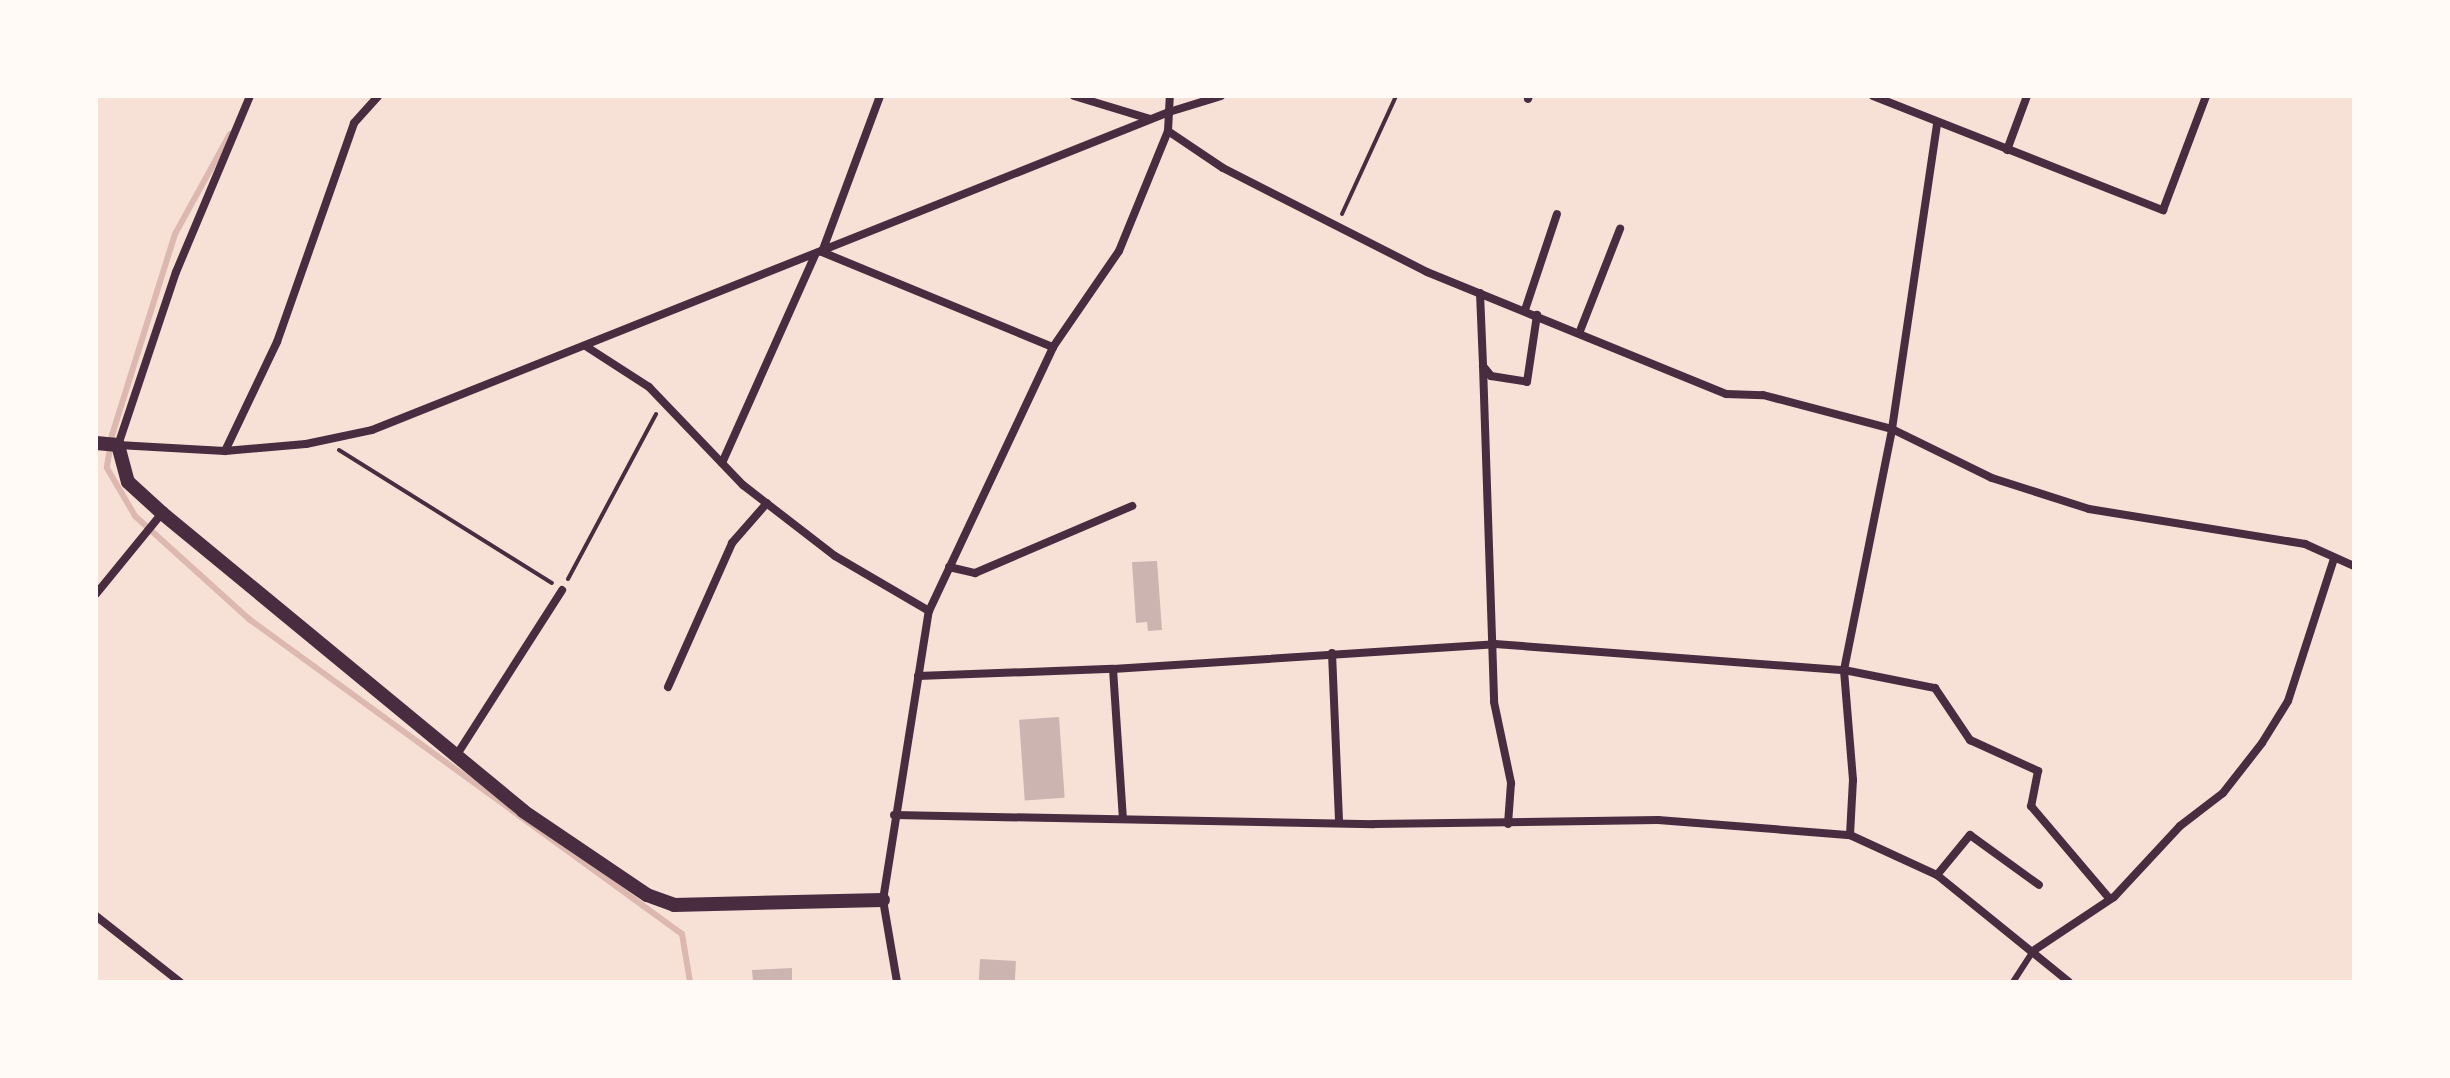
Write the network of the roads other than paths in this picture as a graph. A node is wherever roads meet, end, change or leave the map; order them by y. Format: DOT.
graph roads {
  1 [pos="250,96"];
  2 [pos="378,96"];
  3 [pos="880,96"];
  4 [pos="1074,96"];
  5 [pos="1170,96"];
  6 [pos="1221,96"];
  7 [pos="1873,96"];
  8 [pos="2027,96"];
  9 [pos="2206,96"];
  10 [pos="1169,112"];
  11 [pos="1151,119"];
  12 [pos="1937,123"];
  13 [pos="1168,131"];
  14 [pos="2007,150"];
  15 [pos="1557,214"];
  16 [pos="1620,229"];
  17 [pos="818,253"];
  18 [pos="1480,293"];
  19 [pos="1525,310"];
  20 [pos="1537,315"];
  21 [pos="1580,331"];
  22 [pos="587,347"];
  23 [pos="1053,347"];
  24 [pos="1483,366"];
  25 [pos="1892,429"];
  26 [pos="96,443"];
  27 [pos="118,445"];
  28 [pos="225,451"];
  29 [pos="722,463"];
  30 [pos="767,503"];
  31 [pos="1132,506"];
  32 [pos="162,513"];
  33 [pos="2334,559"];
  34 [pos="2352,562"];
  35 [pos="949,567"];
  36 [pos="562,590"];
  37 [pos="96,594"];
  38 [pos="929,611"];
  39 [pos="1495,644"];
  40 [pos="1332,653"];
  41 [pos="1113,669"];
  42 [pos="1844,670"];
  43 [pos="918,676"];
  44 [pos="668,687"];
  45 [pos="456,756"];
  46 [pos="894,815"];
  47 [pos="1123,819"];
  48 [pos="1339,823"];
  49 [pos="1508,824"];
  50 [pos="1850,835"];
  51 [pos="1937,875"];
  52 [pos="2039,885"];
  53 [pos="2110,899"];
  54 [pos="883,900"];
  55 [pos="96,916"];
  56 [pos="2033,951"];
  57 [pos="180,982"];
  58 [pos="897,982"];
  59 [pos="2013,982"];
  60 [pos="2069,982"];
  1 -- 27 [label="street"];
  2 -- 28 [label="street"];
  3 -- 17 [label="street"];
  4 -- 11 [label="street"];
  5 -- 10 [label="street"];
  6 -- 10 [label="street"];
  7 -- 12 [label="street"];
  8 -- 14 [label="street"];
  9 -- 14 [label="street"];
  10 -- 11 [label="street"];
  10 -- 13 [label="street"];
  11 -- 17 [label="street"];
  12 -- 14 [label="street"];
  12 -- 25 [label="street"];
  13 -- 18 [label="street"];
  13 -- 23 [label="street"];
  15 -- 19 [label="street"];
  16 -- 21 [label="street"];
  17 -- 22 [label="street"];
  17 -- 23 [label="street"];
  17 -- 29 [label="street"];
  18 -- 19 [label="street"];
  18 -- 24 [label="street"];
  19 -- 20 [label="street"];
  20 -- 21 [label="street"];
  20 -- 24 [label="street"];
  21 -- 25 [label="street"];
  22 -- 28 [label="street"];
  22 -- 29 [label="street"];
  23 -- 35 [label="street"];
  24 -- 39 [label="street"];
  25 -- 33 [label="street"];
  25 -- 42 [label="street"];
  26 -- 27 [label="street"];
  27 -- 28 [label="street"];
  27 -- 32 [label="street"];
  29 -- 30 [label="street"];
  30 -- 38 [label="street"];
  30 -- 44 [label="street"];
  31 -- 35 [label="street"];
  32 -- 37 [label="street"];
  32 -- 45 [label="street"];
  33 -- 34 [label="street"];
  33 -- 53 [label="street"];
  35 -- 38 [label="street"];
  36 -- 45 [label="street"];
  38 -- 43 [label="street"];
  39 -- 40 [label="street"];
  39 -- 42 [label="street"];
  39 -- 49 [label="street"];
  40 -- 41 [label="street"];
  40 -- 48 [label="street"];
  41 -- 43 [label="street"];
  41 -- 47 [label="street"];
  42 -- 50 [label="street"];
  42 -- 53 [label="street"];
  43 -- 46 [label="street"];
  45 -- 54 [label="street"];
  46 -- 47 [label="street"];
  46 -- 54 [label="street"];
  47 -- 48 [label="street"];
  48 -- 49 [label="street"];
  49 -- 50 [label="street"];
  50 -- 51 [label="street"];
  51 -- 52 [label="street"];
  51 -- 56 [label="street"];
  53 -- 56 [label="street"];
  54 -- 58 [label="street"];
  55 -- 57 [label="street"];
  56 -- 59 [label="lane"];
  56 -- 60 [label="street"];
}
